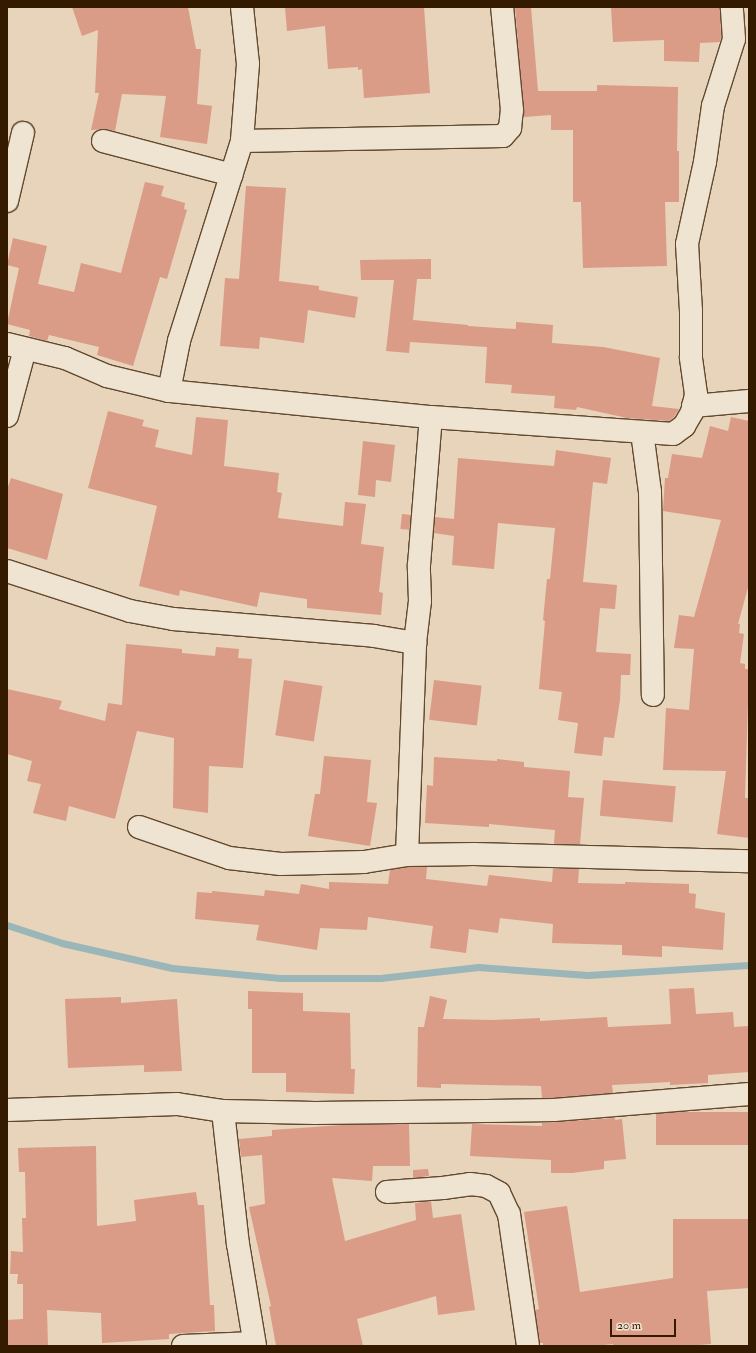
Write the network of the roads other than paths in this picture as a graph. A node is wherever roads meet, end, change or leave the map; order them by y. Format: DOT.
graph roads {
  1 [pos="242,7"];
  2 [pos="502,7"];
  3 [pos="732,7"];
  4 [pos="742,40"];
  5 [pos="23,133"];
  6 [pos="103,141"];
  7 [pos="242,141"];
  8 [pos="232,175"];
  9 [pos="7,201"];
  10 [pos="16,346"];
  11 [pos="169,391"];
  12 [pos="749,401"];
  13 [pos="693,406"];
  14 [pos="7,416"];
  15 [pos="431,418"];
  16 [pos="642,432"];
  17 [pos="7,571"];
  18 [pos="415,643"];
  19 [pos="653,695"];
  20 [pos="139,827"];
  21 [pos="407,855"];
  22 [pos="749,861"];
  23 [pos="749,1094"];
  24 [pos="7,1110"];
  25 [pos="223,1111"];
  26 [pos="387,1192"];
  27 [pos="254,1345"];
  28 [pos="183,1346"];
  29 [pos="528,1346"];
  1 -- 7 [label="street"];
  2 -- 7 [label="street"];
  3 -- 4 [label="street"];
  4 -- 13 [label="street"];
  5 -- 9 [label="street"];
  6 -- 8 [label="street"];
  7 -- 8 [label="street"];
  8 -- 11 [label="street"];
  10 -- 11 [label="street"];
  10 -- 14 [label="street"];
  11 -- 15 [label="street"];
  12 -- 13 [label="street"];
  13 -- 16 [label="street"];
  15 -- 16 [label="street"];
  15 -- 18 [label="street"];
  16 -- 19 [label="street"];
  17 -- 18 [label="street"];
  18 -- 21 [label="street"];
  20 -- 21 [label="street"];
  21 -- 22 [label="street"];
  23 -- 25 [label="street"];
  24 -- 25 [label="street"];
  25 -- 27 [label="street"];
  26 -- 29 [label="street"];
  27 -- 28 [label="street"];
}
